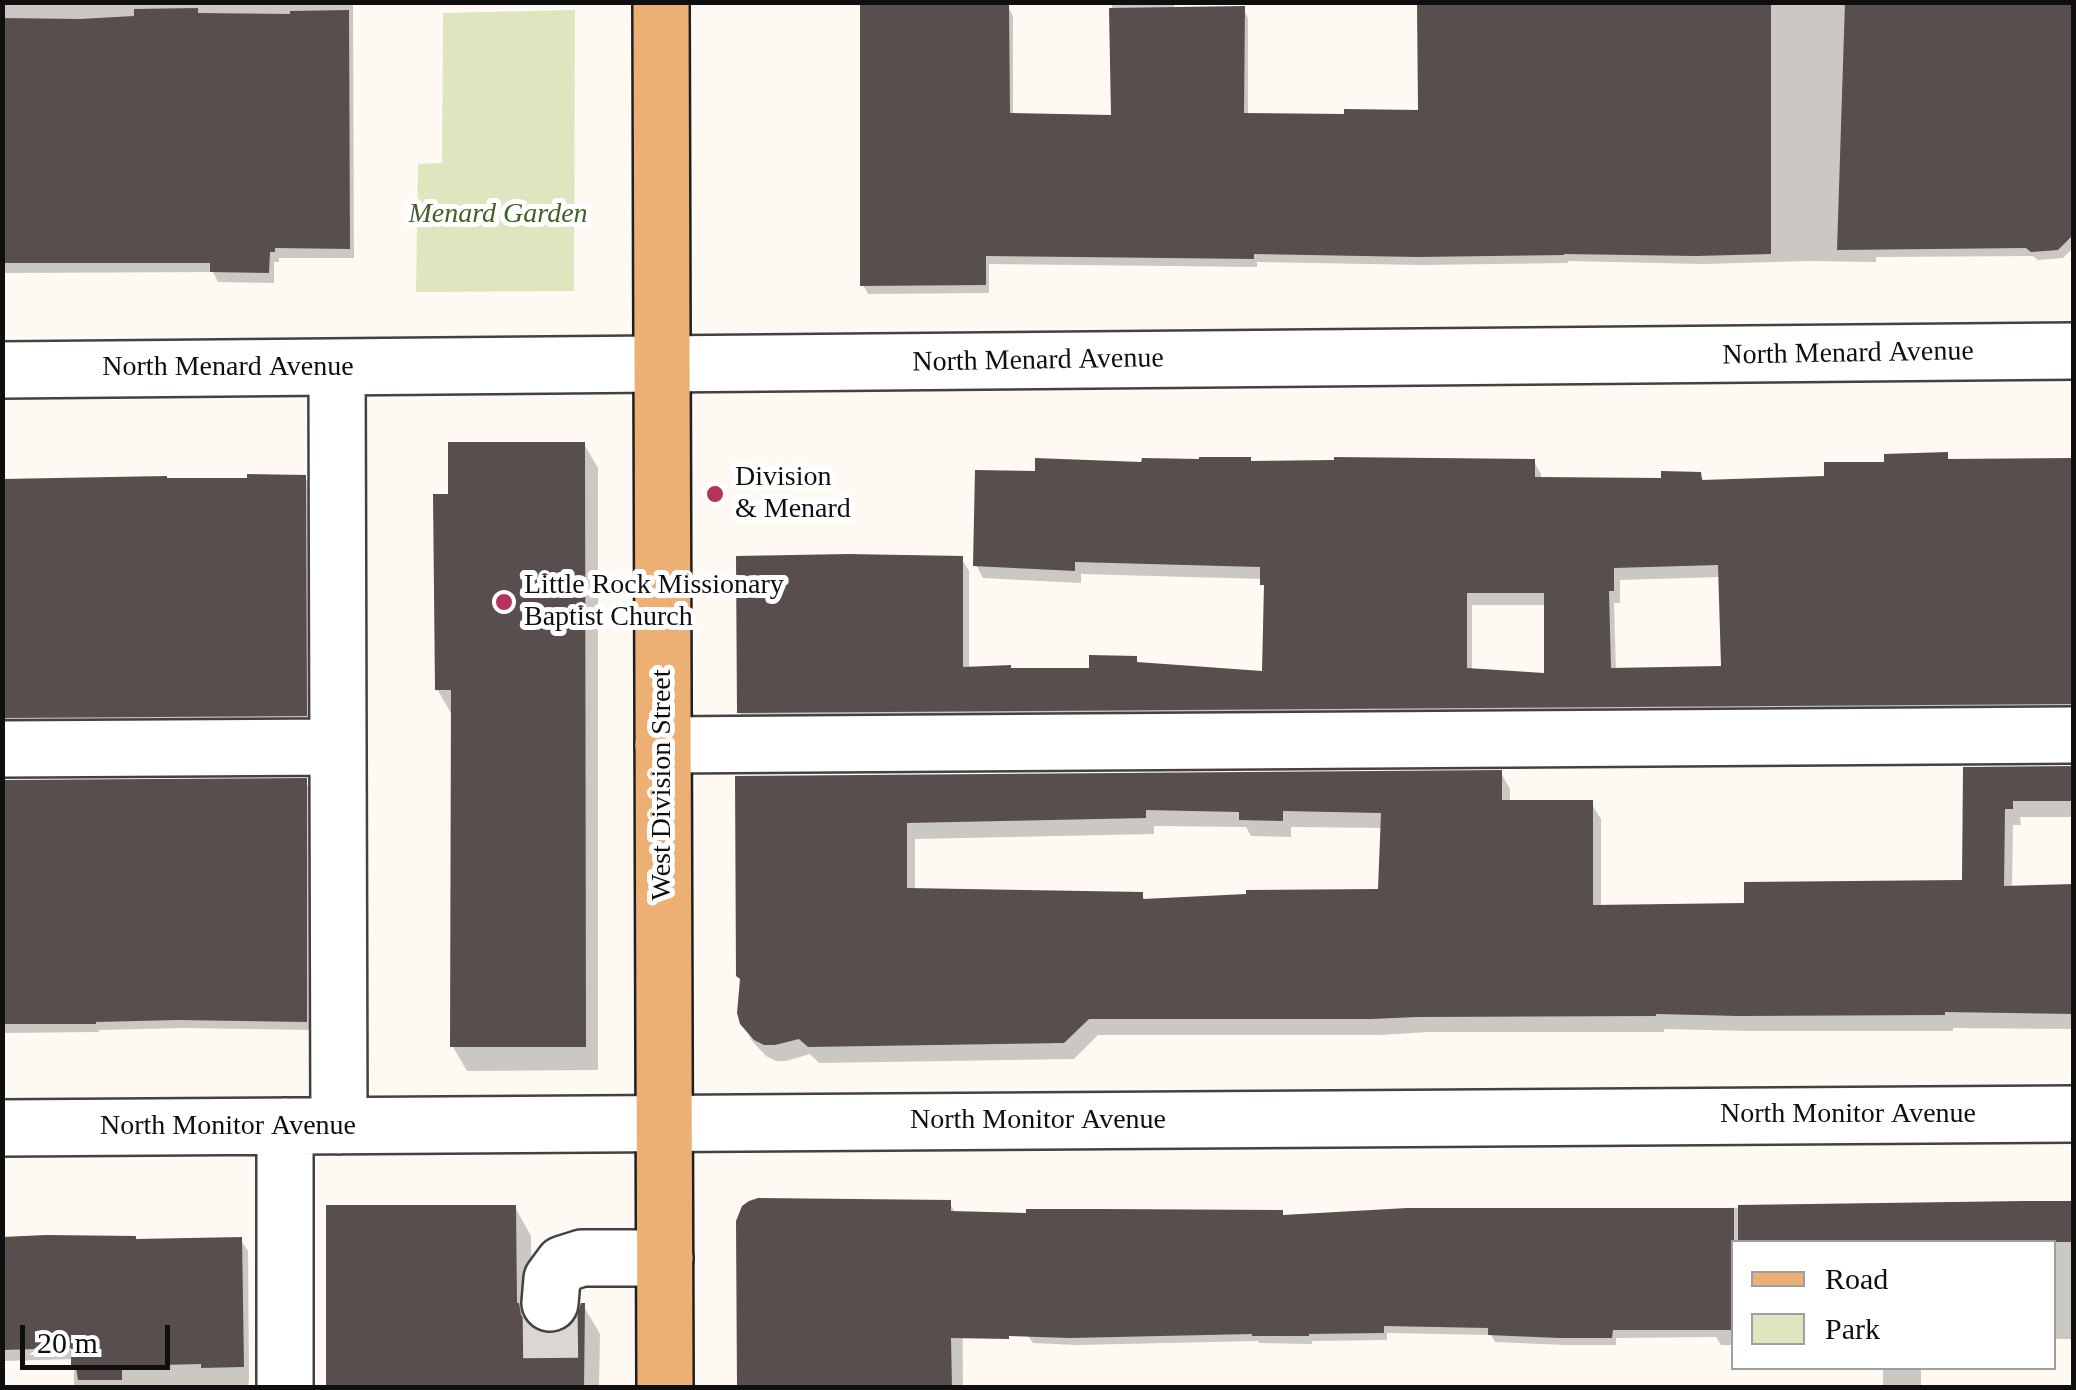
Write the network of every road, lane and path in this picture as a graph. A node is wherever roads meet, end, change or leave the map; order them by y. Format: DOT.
graph roads {
  1 [pos="661,2"];
  2 [pos="2074,352"];
  3 [pos="662,365"];
  4 [pos="337,368"];
  5 [pos="2,370"];
  6 [pos="2074,735"];
  7 [pos="663,745"];
  8 [pos="338,746"];
  9 [pos="2,749"];
  10 [pos="2074,1114"];
  11 [pos="664,1124"];
  12 [pos="285,1126"];
  13 [pos="339,1126"];
  14 [pos="2,1128"];
  15 [pos="665,1258"];
  16 [pos="550,1302"];
  17 [pos="284,1388"];
  18 [pos="665,1388"];
  1 -- 3 [label="main road, West Division Street"];
  2 -- 3 [label="street, North Menard Avenue"];
  3 -- 4 [label="street, North Menard Avenue"];
  3 -- 7 [label="main road, West Division Street"];
  4 -- 5 [label="street, North Menard Avenue"];
  4 -- 8 [label="street"];
  6 -- 7 [label="street"];
  7 -- 11 [label="main road, West Division Street"];
  8 -- 9 [label="street"];
  8 -- 13 [label="street"];
  10 -- 11 [label="street, North Monitor Avenue"];
  11 -- 13 [label="street, North Monitor Avenue"];
  11 -- 15 [label="main road, West Division Street"];
  12 -- 13 [label="street, North Monitor Avenue"];
  12 -- 14 [label="street, North Monitor Avenue"];
  12 -- 17 [label="street"];
  15 -- 16 [label="street"];
  15 -- 18 [label="main road, West Division Street"];
}
